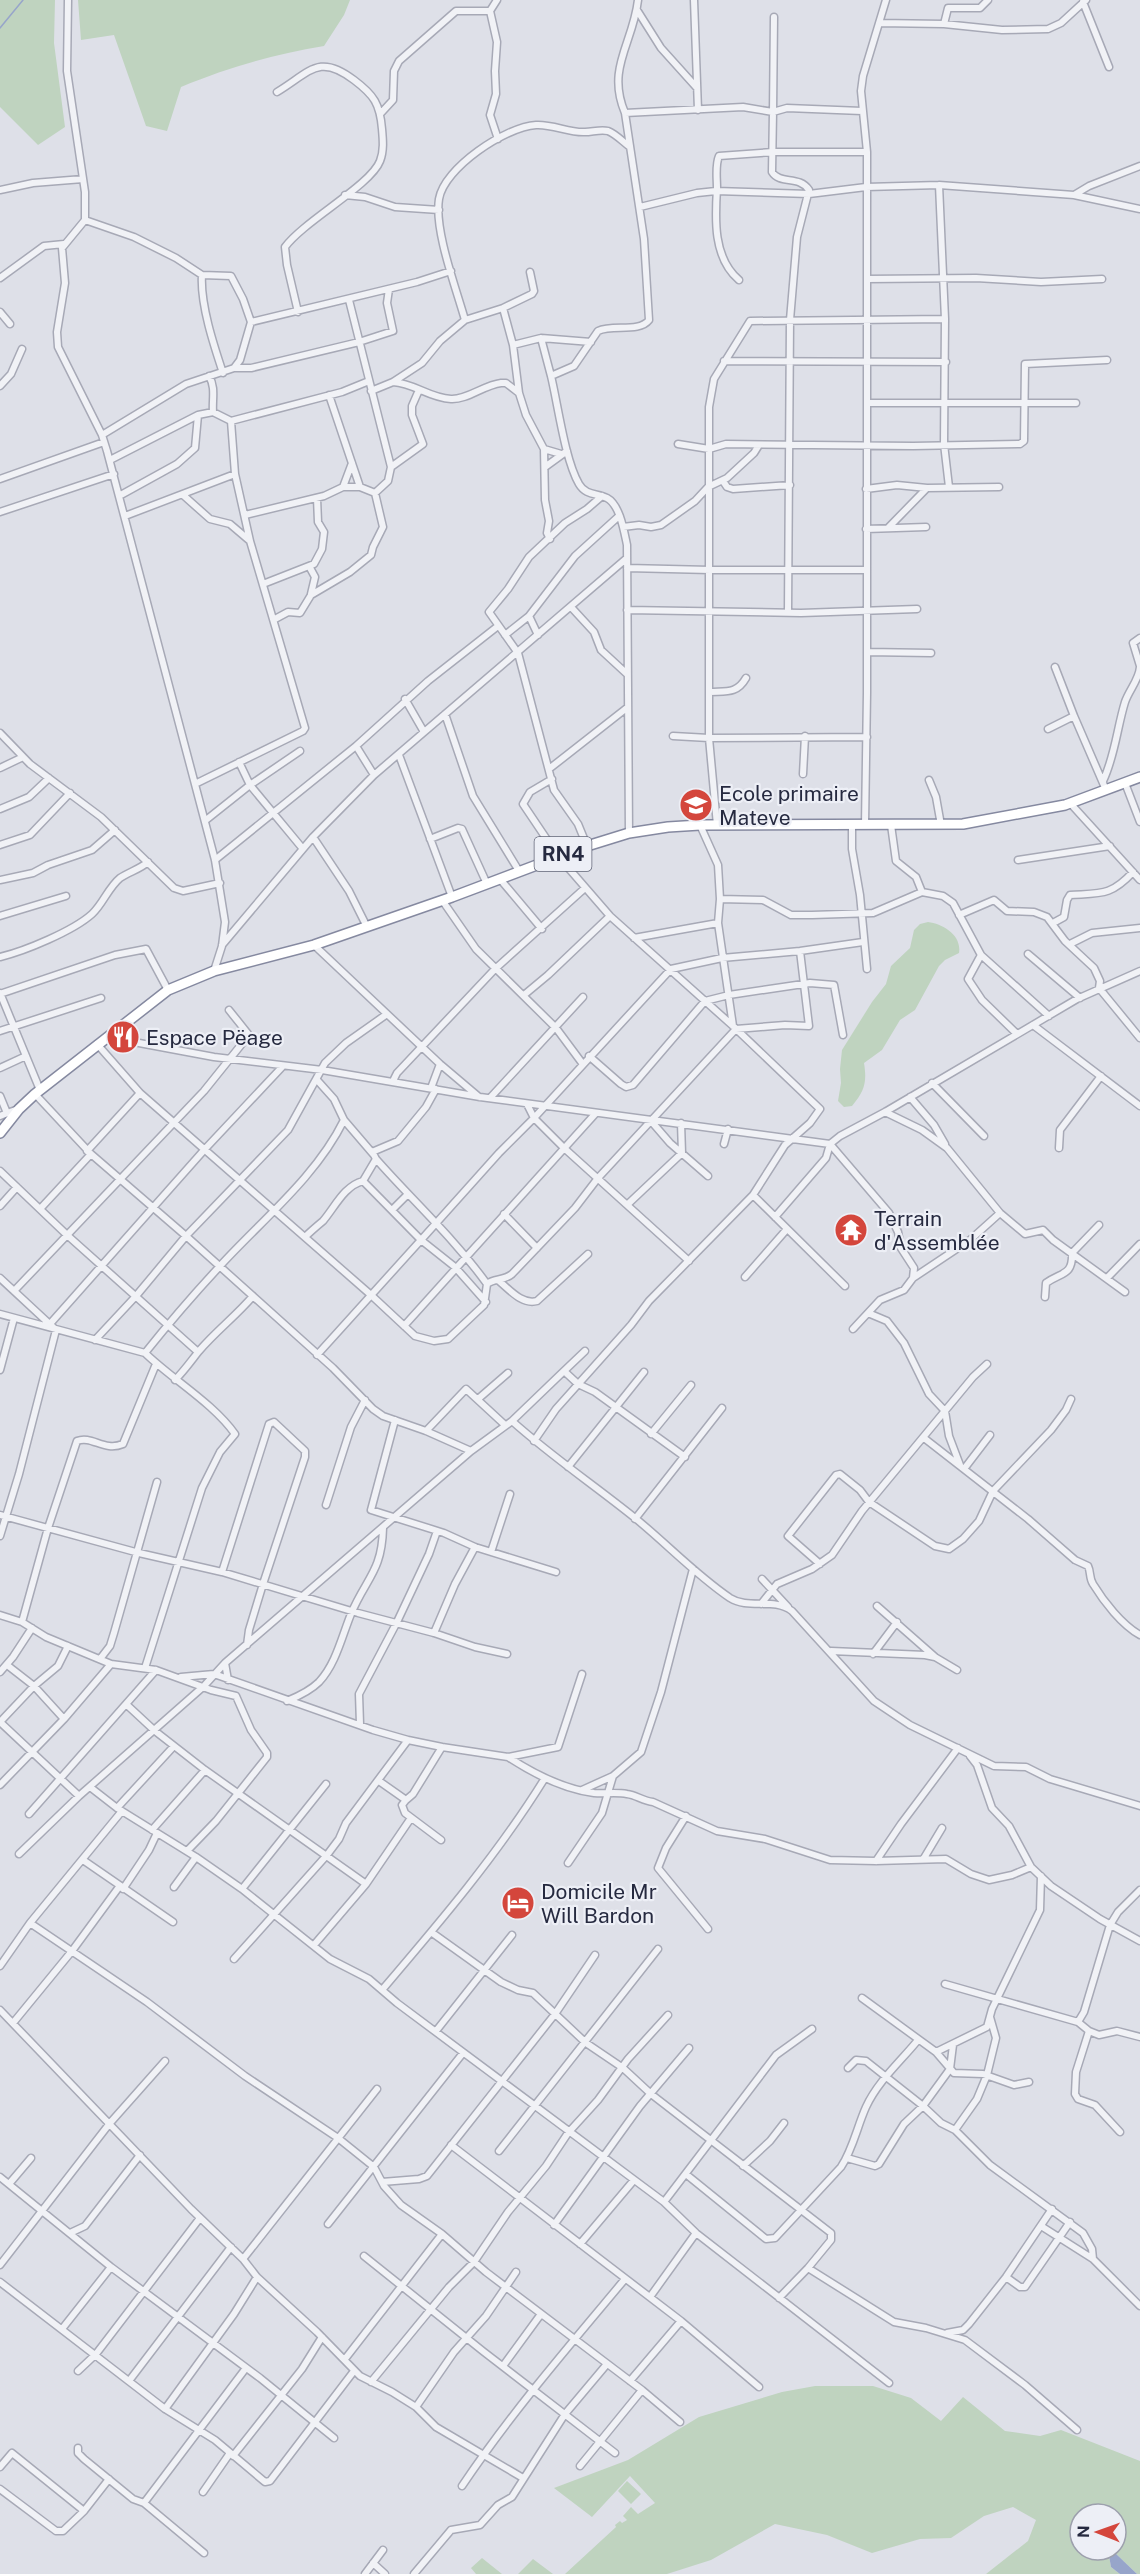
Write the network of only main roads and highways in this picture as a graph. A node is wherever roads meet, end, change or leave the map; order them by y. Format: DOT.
graph roads {
  1 [pos="1140,777"];
  2 [pos="0,1133"];
  1 -- 2 [label="highway, RN4"];
}
